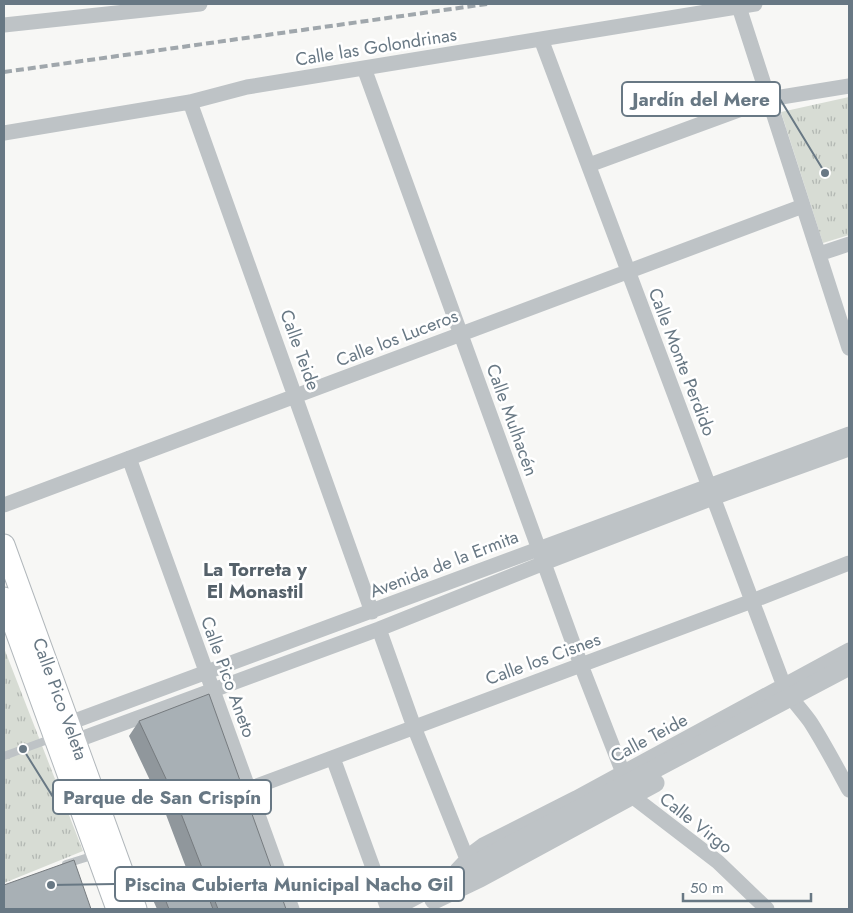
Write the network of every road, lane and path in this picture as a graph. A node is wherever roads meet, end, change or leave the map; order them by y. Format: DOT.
graph roads {
  1 [pos="200,4"];
  2 [pos="754,4"];
  3 [pos="739,6"];
  4 [pos="108,9"];
  5 [pos="4,25"];
  6 [pos="541,39"];
  7 [pos="364,68"];
  8 [pos="849,86"];
  9 [pos="769,99"];
  10 [pos="190,102"];
  11 [pos="4,133"];
  12 [pos="589,165"];
  13 [pos="803,206"];
  14 [pos="849,244"];
  15 [pos="819,254"];
  16 [pos="628,271"];
  17 [pos="460,334"];
  18 [pos="849,348"];
  19 [pos="296,396"];
  20 [pos="849,434"];
  21 [pos="849,449"];
  22 [pos="129,458"];
  23 [pos="711,492"];
  24 [pos="4,505"];
  25 [pos="4,545"];
  26 [pos="538,548"];
  27 [pos="544,563"];
  28 [pos="849,563"];
  29 [pos="4,598"];
  30 [pos="752,601"];
  31 [pos="372,612"];
  32 [pos="379,629"];
  33 [pos="849,650"];
  34 [pos="580,665"];
  35 [pos="849,666"];
  36 [pos="206,673"];
  37 [pos="849,678"];
  38 [pos="212,690"];
  39 [pos="790,696"];
  40 [pos="414,727"];
  41 [pos="62,736"];
  42 [pos="4,756"];
  43 [pos="333,758"];
  44 [pos="627,784"];
  45 [pos="249,789"];
  46 [pos="849,790"];
  47 [pos="98,854"];
  48 [pos="467,859"];
  49 [pos="56,868"];
  50 [pos="439,884"];
  51 [pos="117,909"];
  52 [pos="136,909"];
  53 [pos="292,909"];
  54 [pos="389,909"];
  55 [pos="415,909"];
  56 [pos="767,909"];
  1 -- 4 [label="street"];
  2 -- 3 [label="street, Calle las Golondrinas"];
  3 -- 6 [label="street, Calle las Golondrinas"];
  3 -- 9 [label="street"];
  4 -- 5 [label="street"];
  6 -- 7 [label="street, Calle las Golondrinas"];
  6 -- 12 [label="street, Calle Monte Perdido"];
  7 -- 10 [label="street, Calle las Golondrinas"];
  7 -- 17 [label="street, Calle Mulhacén"];
  8 -- 9 [label="street"];
  9 -- 12 [label="street"];
  9 -- 13 [label="street"];
  10 -- 11 [label="street, Calle las Golondrinas"];
  10 -- 19 [label="street, Calle Teide"];
  12 -- 16 [label="street, Calle Monte Perdido"];
  13 -- 15 [label="street"];
  13 -- 16 [label="street, Calle los Luceros"];
  14 -- 15 [label="street"];
  15 -- 18 [label="street"];
  16 -- 17 [label="street, Calle los Luceros"];
  16 -- 23 [label="street, Calle Monte Perdido"];
  17 -- 19 [label="street, Calle los Luceros"];
  17 -- 26 [label="street, Calle Mulhacén"];
  19 -- 22 [label="street, Calle los Luceros"];
  19 -- 31 [label="street, Calle Teide"];
  20 -- 23 [label="street, Avenida de la Ermita"];
  21 -- 23 [label="street, Avenida de la Ermita"];
  22 -- 24 [label="street, Calle los Luceros"];
  22 -- 36 [label="street, Calle Pico Aneto"];
  23 -- 26 [label="street, Avenida de la Ermita"];
  23 -- 27 [label="street, Avenida de la Ermita"];
  23 -- 30 [label="street, Calle Monte Perdido"];
  25 -- 41 [label="main road, Calle Pico Veleta"];
  26 -- 27 [label="street, Calle Mulhacén"];
  26 -- 31 [label="street, Avenida de la Ermita"];
  27 -- 32 [label="street, Avenida de la Ermita"];
  27 -- 34 [label="street, Calle Mulhacén"];
  28 -- 30 [label="street, Calle los Cisnes"];
  29 -- 41 [label="main road, Calle Pico Veleta"];
  30 -- 34 [label="street, Calle los Cisnes"];
  30 -- 39 [label="street, Calle Monte Perdido"];
  31 -- 36 [label="street, Avenida de la Ermita"];
  32 -- 38 [label="street, Avenida de la Ermita"];
  32 -- 40 [label="street"];
  33 -- 39 [label="street, Calle Teide"];
  34 -- 40 [label="street, Calle los Cisnes"];
  34 -- 44 [label="street, Calle Mulhacén"];
  35 -- 39 [label="street"];
  36 -- 38 [label="street, Calle Pico Aneto"];
  36 -- 41 [label="street, Avenida de la Ermita"];
  37 -- 39 [label="street"];
  38 -- 41 [label="street, Avenida de la Ermita"];
  38 -- 45 [label="street, Calle Pico Aneto"];
  39 -- 44 [label="street"];
  39 -- 44 [label="street, Calle Teide"];
  39 -- 46 [label="street, Calle Monte Perdido"];
  40 -- 43 [label="street, Calle los Cisnes"];
  40 -- 48 [label="street"];
  41 -- 42 [label="lane"];
  41 -- 47 [label="main road, Calle Pico Veleta"];
  41 -- 52 [label="main road, Calle Pico Veleta"];
  43 -- 45 [label="street, Calle los Cisnes"];
  43 -- 54 [label="street"];
  44 -- 48 [label="street, Calle Teide"];
  44 -- 50 [label="street"];
  44 -- 55 [label="street"];
  44 -- 56 [label="street, Calle Virgo"];
  45 -- 53 [label="street, Calle Pico Aneto"];
  47 -- 49 [label="lane"];
  47 -- 51 [label="main road, Calle Pico Veleta"];
  48 -- 50 [label="street, Calle Teide"];
  50 -- 54 [label="street"];
}
